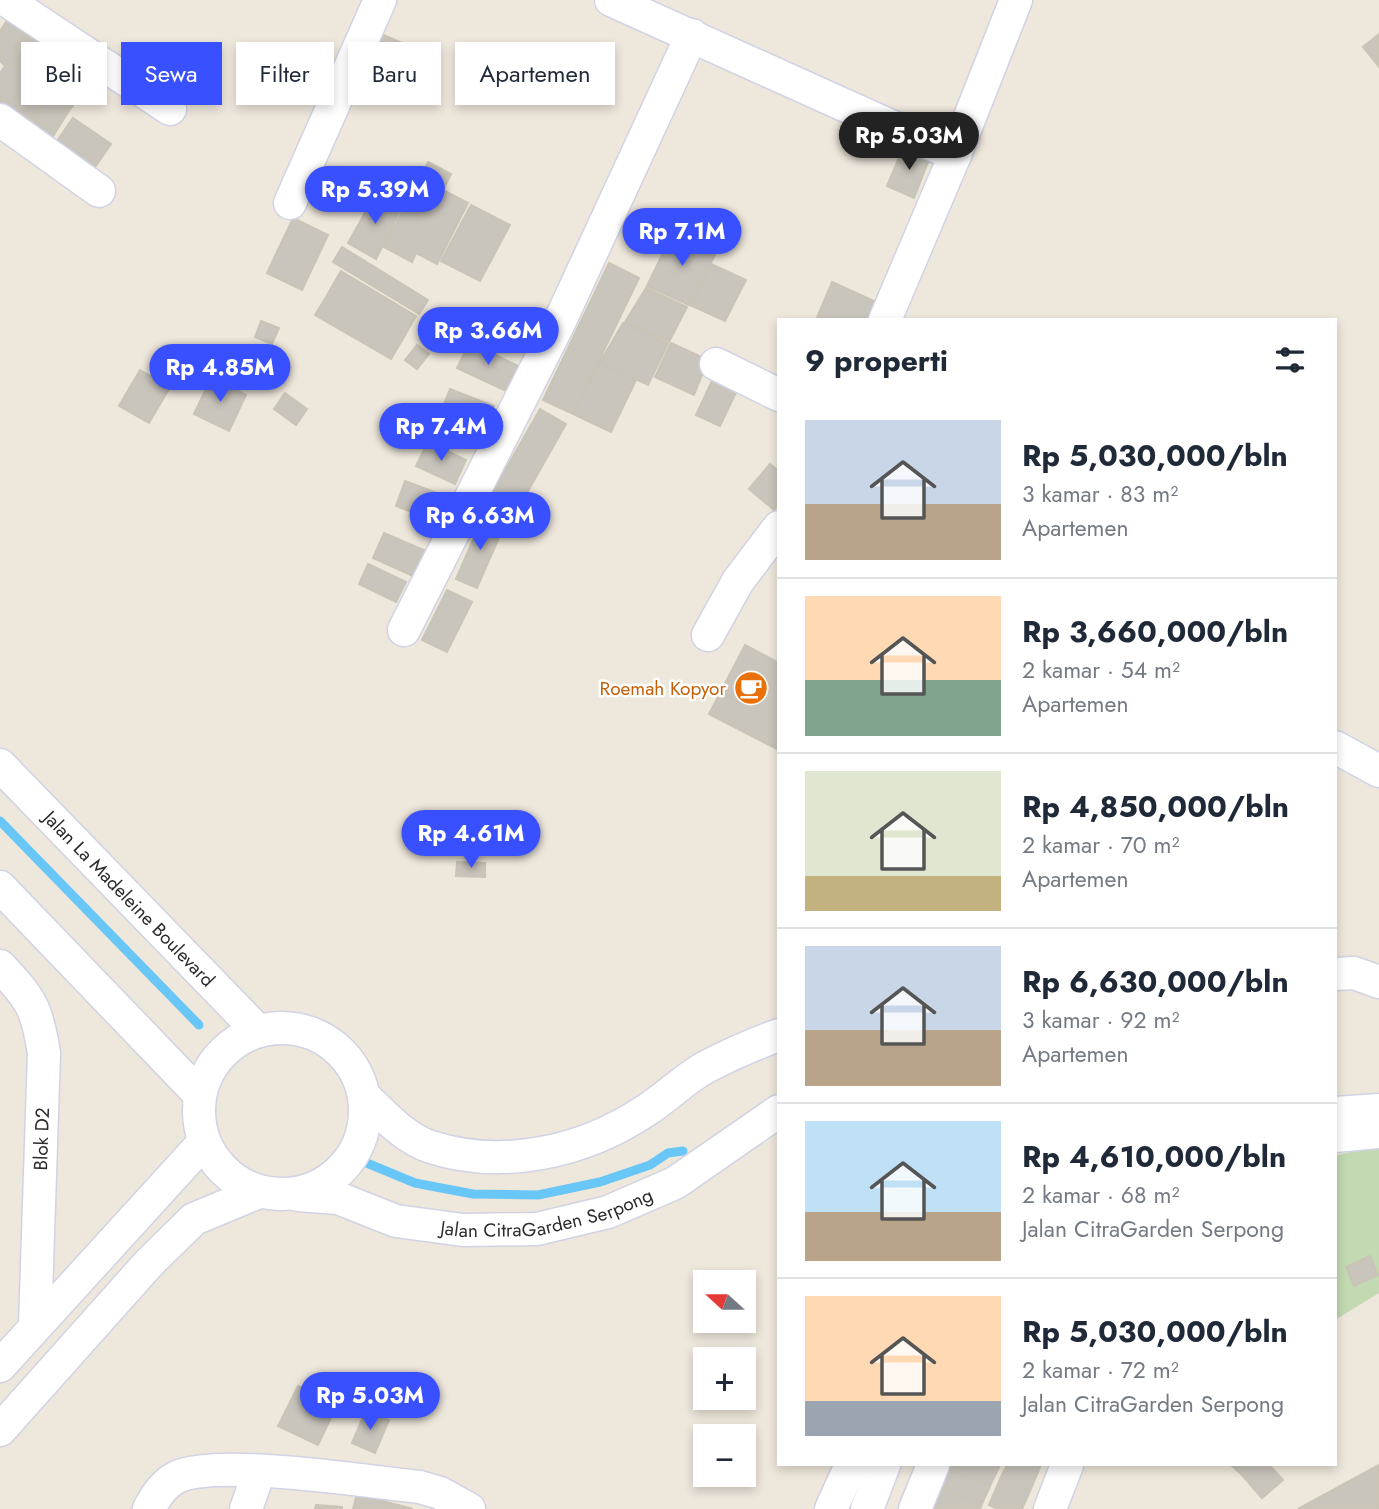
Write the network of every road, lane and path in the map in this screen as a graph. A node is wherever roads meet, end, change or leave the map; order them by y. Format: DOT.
graph roads {
  1 [pos="6,0"];
  2 [pos="380,0"];
  3 [pos="611,0"];
  4 [pos="1016,0"];
  5 [pos="692,35"];
  6 [pos="170,109"];
  7 [pos="0,120"];
  8 [pos="955,155"];
  9 [pos="99,191"];
  10 [pos="290,203"];
  11 [pos="886,318"];
  12 [pos="716,364"];
  13 [pos="777,394"];
  14 [pos="777,530"];
  15 [pos="404,630"];
  16 [pos="708,635"];
  17 [pos="1337,748"];
  18 [pos="0,765"];
  19 [pos="1379,771"];
  20 [pos="0,887"];
  21 [pos="0,966"];
  22 [pos="1337,974"];
  23 [pos="1378,980"];
  24 [pos="258,1031"];
  25 [pos="777,1035"];
  26 [pos="200,1095"];
  27 [pos="364,1096"];
  28 [pos="1379,1110"];
  29 [pos="777,1112"];
  30 [pos="1337,1113"];
  31 [pos="1379,1132"];
  32 [pos="1337,1136"];
  33 [pos="204,1142"];
  34 [pos="259,1192"];
  35 [pos="294,1194"];
  36 [pos="35,1326"];
  37 [pos="0,1366"];
  38 [pos="0,1430"];
  39 [pos="851,1466"];
  40 [pos="884,1466"];
  41 [pos="933,1466"];
  42 [pos="1067,1466"];
  43 [pos="259,1472"];
  44 [pos="149,1509"];
  45 [pos="246,1509"];
  46 [pos="469,1509"];
  47 [pos="831,1509"];
  48 [pos="867,1509"];
  49 [pos="915,1509"];
  50 [pos="1050,1509"];
  1 -- 6 [label="street"];
  2 -- 10 [label="street"];
  3 -- 5 [label="street"];
  4 -- 8 [label="street"];
  5 -- 8 [label="street"];
  5 -- 15 [label="street"];
  7 -- 9 [label="street"];
  8 -- 11 [label="street"];
  12 -- 13 [label="street"];
  14 -- 16 [label="street"];
  17 -- 19 [label="street"];
  18 -- 24 [label="street, Jalan La Madeleine Boulevard"];
  20 -- 26 [label="street"];
  21 -- 36 [label="street, Blok D2"];
  22 -- 23 [label="street"];
  24 -- 26 [label="street"];
  24 -- 27 [label="street"];
  25 -- 27 [label="street"];
  26 -- 33 [label="street"];
  27 -- 35 [label="street"];
  28 -- 30 [label="street"];
  29 -- 35 [label="street, Jalan CitraGarden Serpong"];
  31 -- 32 [label="street"];
  33 -- 34 [label="street"];
  33 -- 36 [label="street"];
  34 -- 35 [label="street"];
  34 -- 38 [label="street"];
  36 -- 37 [label="street"];
  39 -- 47 [label="street"];
  40 -- 48 [label="street"];
  41 -- 49 [label="street"];
  42 -- 50 [label="street"];
  43 -- 44 [label="street"];
  43 -- 45 [label="street"];
  43 -- 46 [label="street"];
}
